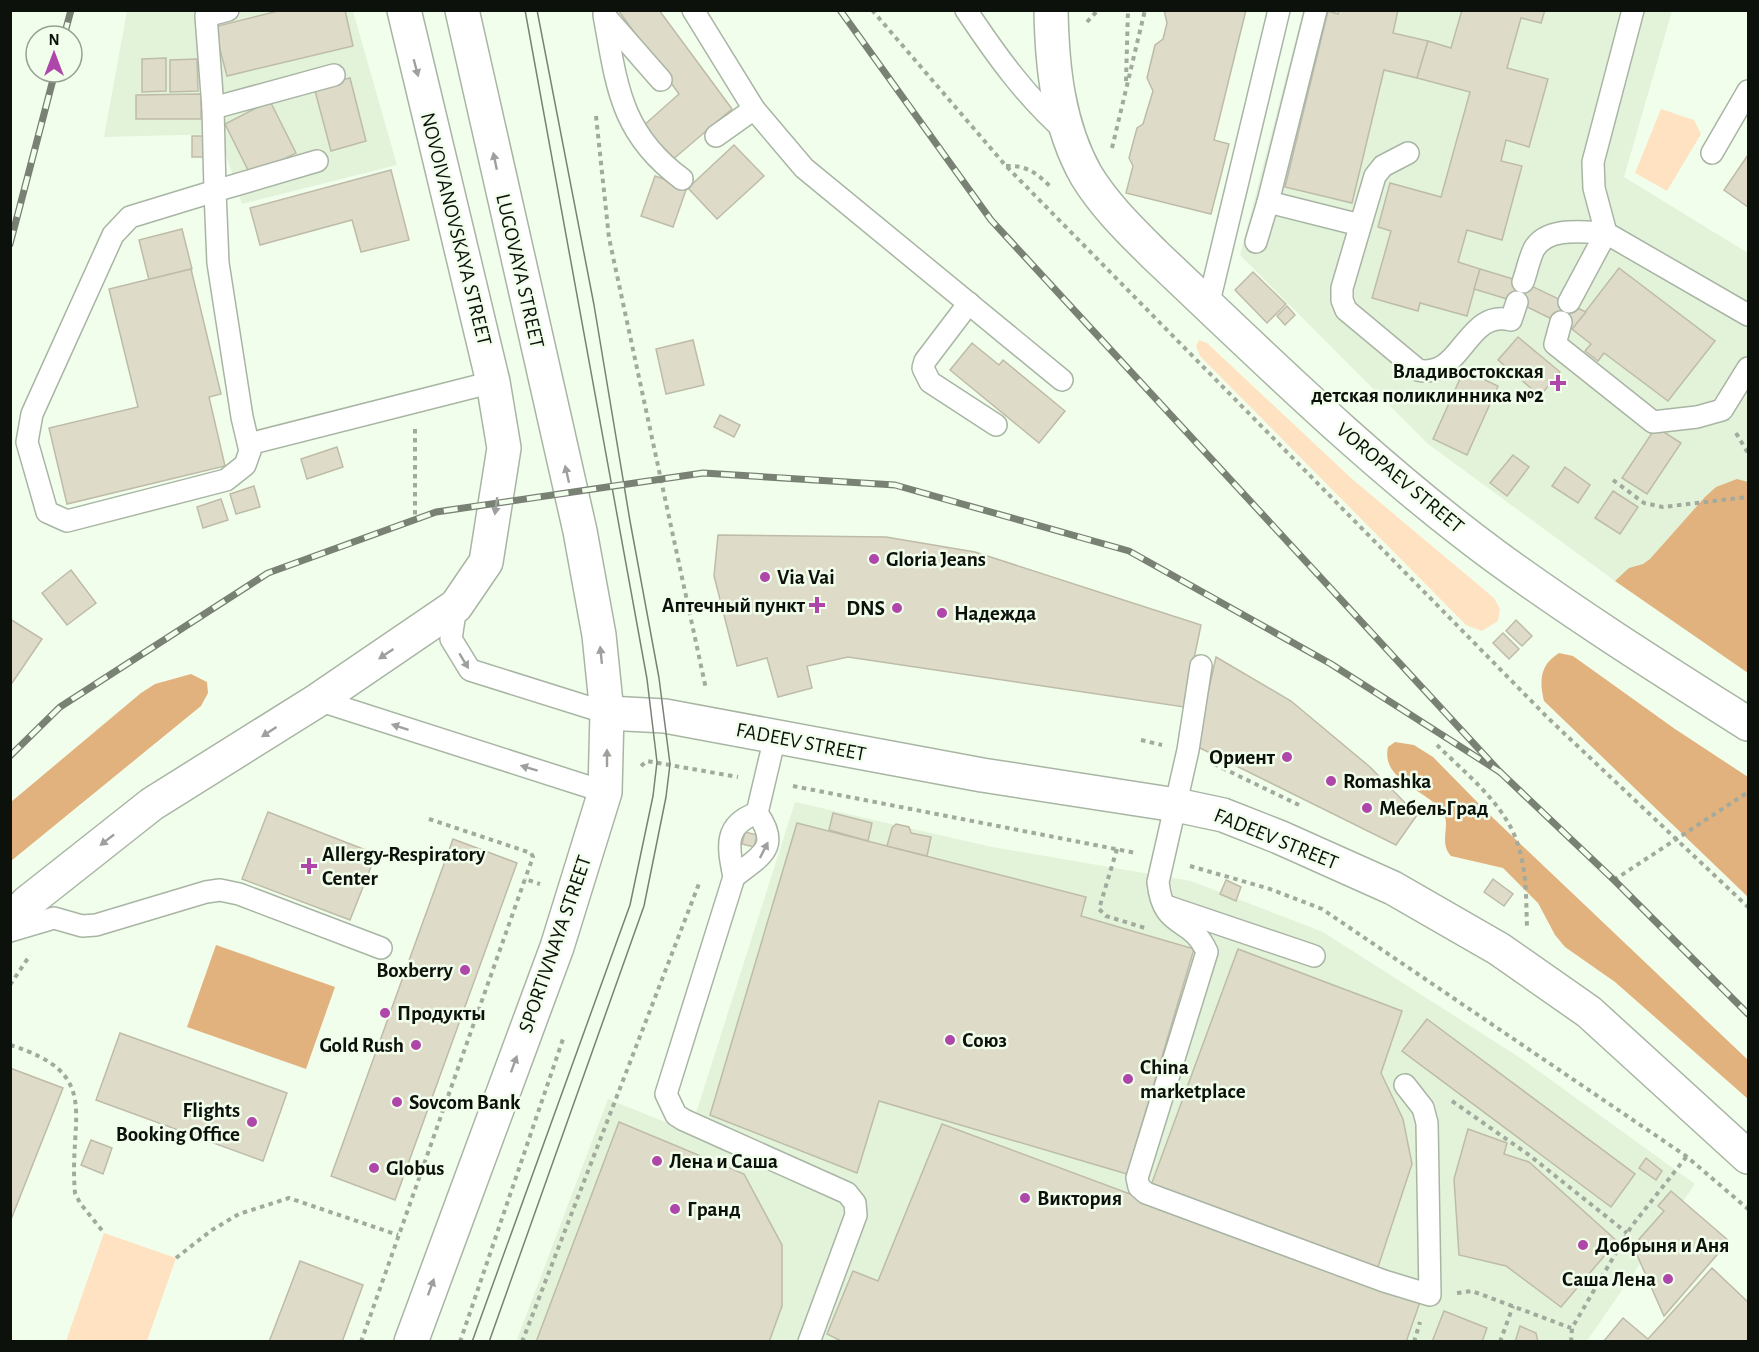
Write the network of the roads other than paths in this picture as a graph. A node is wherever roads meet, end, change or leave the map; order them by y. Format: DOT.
graph roads {
  1 [pos="228,10"];
  2 [pos="404,10"];
  3 [pos="462,10"];
  4 [pos="693,10"];
  5 [pos="966,10"];
  6 [pos="1052,10"];
  7 [pos="1279,10"];
  8 [pos="1316,10"];
  9 [pos="1633,10"];
  10 [pos="205,13"];
  11 [pos="603,13"];
  12 [pos="334,75"];
  13 [pos="661,80"];
  14 [pos="1749,91"];
  15 [pos="213,108"];
  16 [pos="754,109"];
  17 [pos="1067,134"];
  18 [pos="716,135"];
  19 [pos="1408,153"];
  20 [pos="1712,153"];
  21 [pos="317,161"];
  22 [pos="682,179"];
  23 [pos="215,191"];
  24 [pos="1268,202"];
  25 [pos="1360,225"];
  26 [pos="1606,232"];
  27 [pos="1256,242"];
  28 [pos="1569,302"];
  29 [pos="969,303"];
  30 [pos="1209,306"];
  31 [pos="1749,315"];
  32 [pos="1561,322"];
  33 [pos="1749,368"];
  34 [pos="1062,380"];
  35 [pos="493,382"];
  36 [pos="996,425"];
  37 [pos="249,444"];
  38 [pos="580,531"];
  39 [pos="456,606"];
  40 [pos="1201,666"];
  41 [pos="318,700"];
  42 [pos="607,713"];
  43 [pos="1749,724"];
  44 [pos="790,740"];
  45 [pos="605,792"];
  46 [pos="1176,805"];
  47 [pos="757,813"];
  48 [pos="734,877"];
  49 [pos="1160,903"];
  50 [pos="10,920"];
  51 [pos="10,931"];
  52 [pos="381,948"];
  53 [pos="1314,956"];
  54 [pos="1405,1085"];
  55 [pos="1749,1158"];
  56 [pos="411,1341"];
  57 [pos="809,1341"];
  1 -- 10 [label="lane"];
  2 -- 35 [label="main road, NOVOIVANOVSKAYA STREET, one-way"];
  38 -- 3 [label="main road, LUGOVAYA STREET, one-way"];
  4 -- 16 [label="lane"];
  5 -- 17 [label="lane"];
  6 -- 17 [label="main road, VOROPAEV STREET"];
  7 -- 30 [label="lane"];
  8 -- 24 [label="lane"];
  9 -- 26 [label="lane"];
  10 -- 15 [label="lane"];
  11 -- 13 [label="lane"];
  11 -- 22 [label="lane"];
  12 -- 15 [label="lane"];
  14 -- 20 [label="lane"];
  15 -- 23 [label="lane"];
  16 -- 18 [label="lane"];
  16 -- 29 [label="lane"];
  17 -- 30 [label="main road, VOROPAEV STREET"];
  19 -- 25 [label="lane"];
  21 -- 23 [label="lane"];
  23 -- 37 [label="lane"];
  23 -- 37 [label="lane"];
  24 -- 25 [label="lane"];
  24 -- 27 [label="lane"];
  25 -- 26 [label="lane"];
  26 -- 28 [label="lane"];
  26 -- 31 [label="lane"];
  29 -- 34 [label="lane"];
  29 -- 36 [label="lane"];
  30 -- 43 [label="main road, VOROPAEV STREET"];
  32 -- 33 [label="lane"];
  35 -- 37 [label="lane"];
  35 -- 39 [label="main road, NOVOIVANOVSKAYA STREET, one-way"];
  42 -- 38 [label="main road, SPORTIVNAYA STREET, one-way"];
  39 -- 41 [label="main road, one-way"];
  39 -- 42 [label="lane, one-way"];
  40 -- 46 [label="lane"];
  45 -- 41 [label="lane, one-way"];
  41 -- 50 [label="main road, one-way"];
  42 -- 44 [label="main road, FADEEV STREET"];
  45 -- 42 [label="main road, SPORTIVNAYA STREET, one-way"];
  44 -- 46 [label="main road, FADEEV STREET"];
  44 -- 47 [label="lane"];
  56 -- 45 [label="main road, SPORTIVNAYA STREET, one-way"];
  46 -- 49 [label="lane"];
  46 -- 55 [label="main road, FADEEV STREET"];
  47 -- 48 [label="lane"];
  48 -- 47 [label="lane, one-way"];
  48 -- 57 [label="lane"];
  49 -- 53 [label="lane"];
  49 -- 54 [label="lane"];
  51 -- 52 [label="lane"];
}
